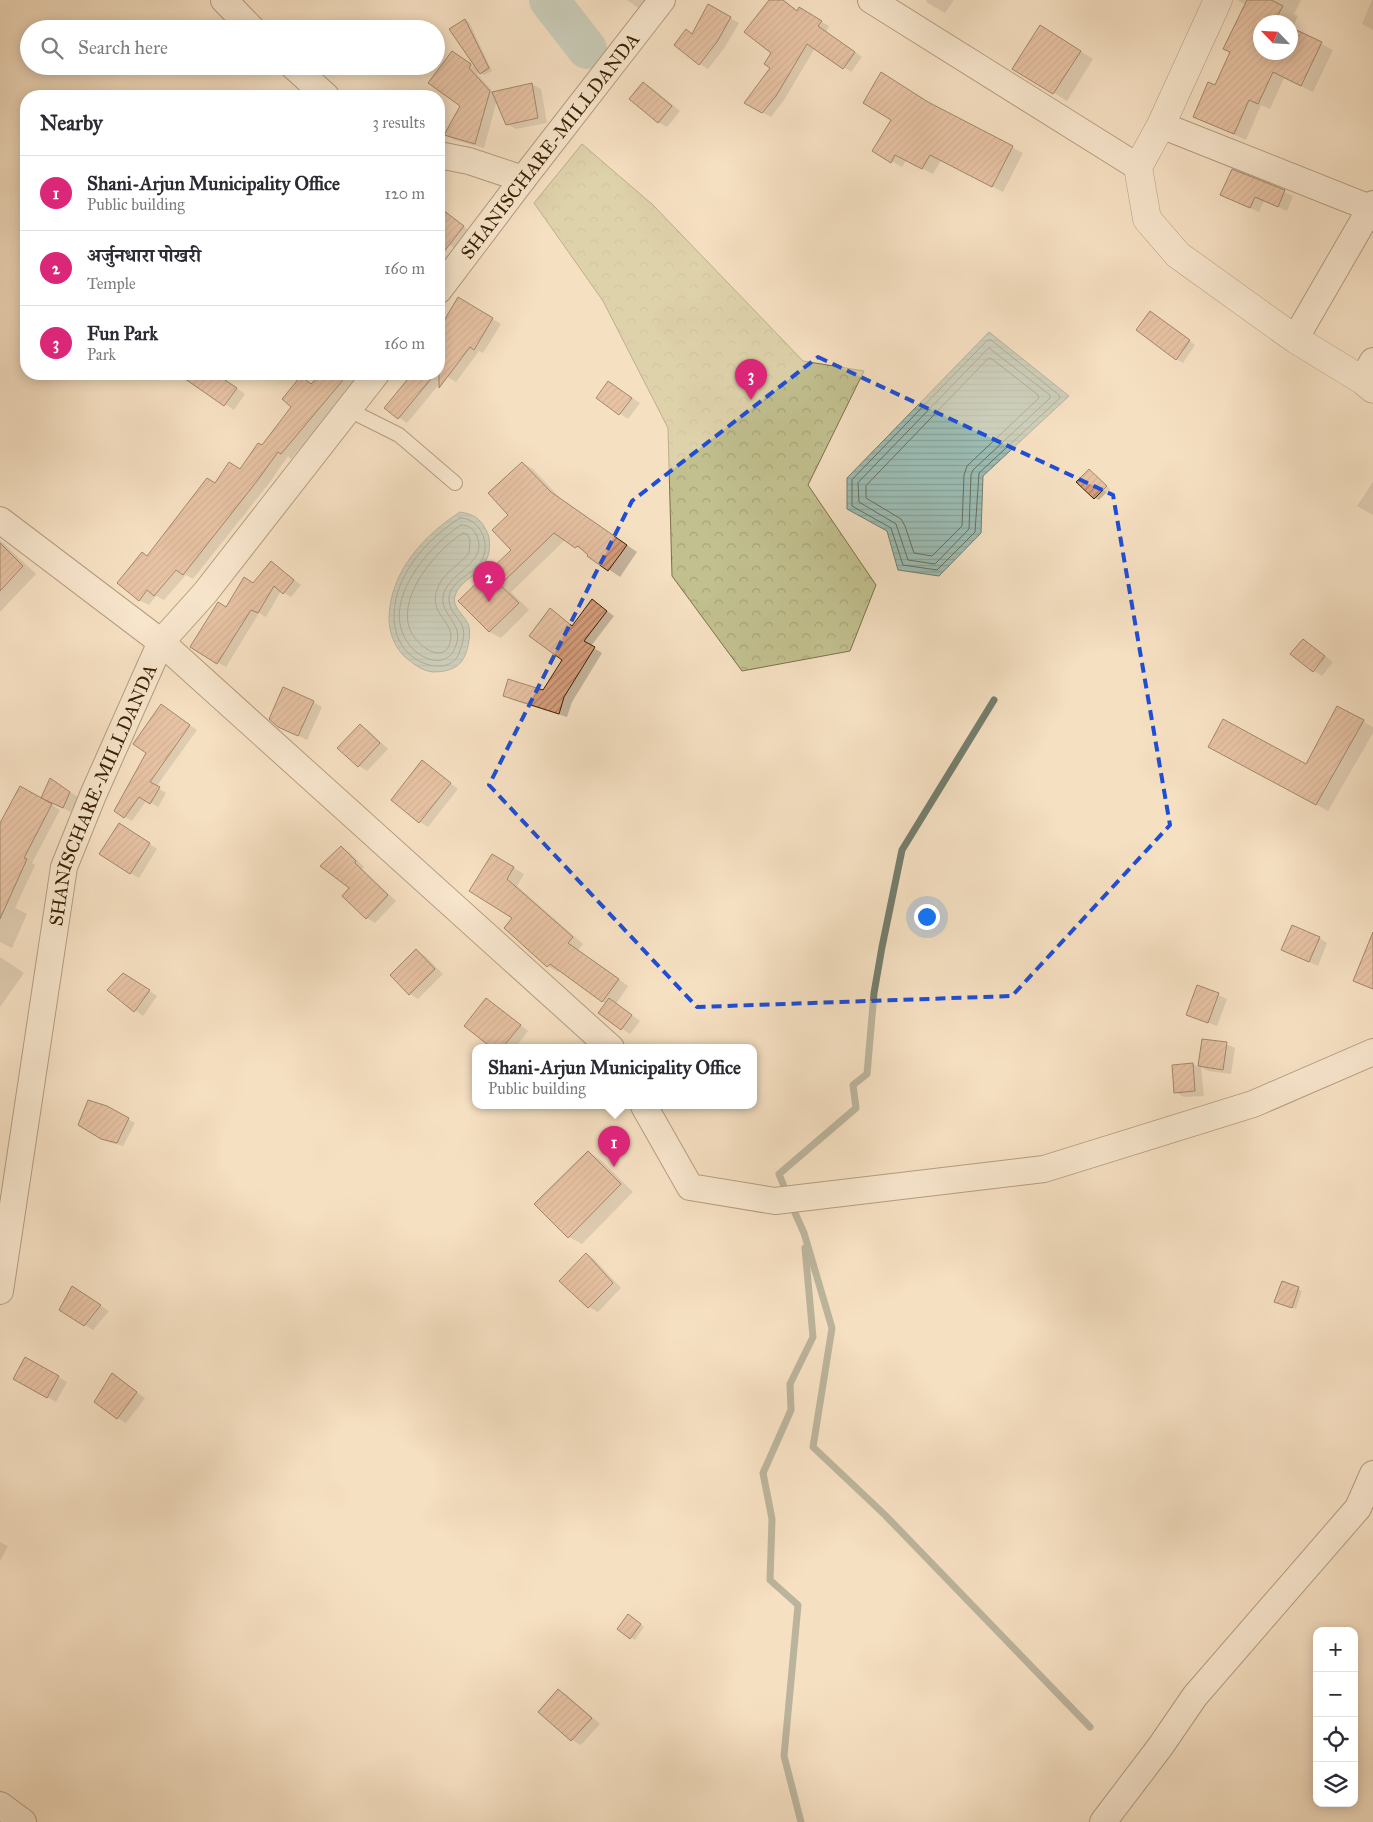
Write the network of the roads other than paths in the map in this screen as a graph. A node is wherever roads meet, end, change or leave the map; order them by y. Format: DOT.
graph roads {
  1 [pos="224,0"];
  2 [pos="662,0"];
  3 [pos="871,0"];
  4 [pos="1218,0"];
  5 [pos="243,20"];
  6 [pos="303,75"];
  7 [pos="319,90"];
  8 [pos="1161,125"];
  9 [pos="445,156"];
  10 [pos="1138,167"];
  11 [pos="523,179"];
  12 [pos="1372,206"];
  13 [pos="445,282"];
  14 [pos="1295,339"];
  15 [pos="1369,377"];
  16 [pos="372,380"];
  17 [pos="349,410"];
  18 [pos="455,483"];
  19 [pos="0,520"];
  20 [pos="161,642"];
  21 [pos="607,1044"];
  22 [pos="1373,1052"];
  23 [pos="646,1109"];
  24 [pos="0,1291"];
  25 [pos="1373,1474"];
  26 [pos="0,1805"];
  27 [pos="23,1822"];
  28 [pos="1103,1822"];
  1 -- 5 [label="street"];
  2 -- 11 [label="street, SHANISCHARE-MILLDANDA"];
  3 -- 10 [label="street"];
  4 -- 8 [label="street"];
  6 -- 7 [label="street"];
  8 -- 10 [label="street"];
  8 -- 12 [label="street"];
  9 -- 11 [label="street"];
  10 -- 14 [label="street"];
  11 -- 13 [label="street, SHANISCHARE-MILLDANDA"];
  12 -- 14 [label="street"];
  14 -- 15 [label="street"];
  16 -- 17 [label="street, SHANISCHARE-MILLDANDA"];
  17 -- 18 [label="lane"];
  17 -- 20 [label="street, SHANISCHARE-MILLDANDA"];
  19 -- 20 [label="street"];
  20 -- 21 [label="street"];
  20 -- 24 [label="street, SHANISCHARE-MILLDANDA"];
  22 -- 23 [label="street"];
  25 -- 28 [label="street"];
  26 -- 27 [label="street"];
}
